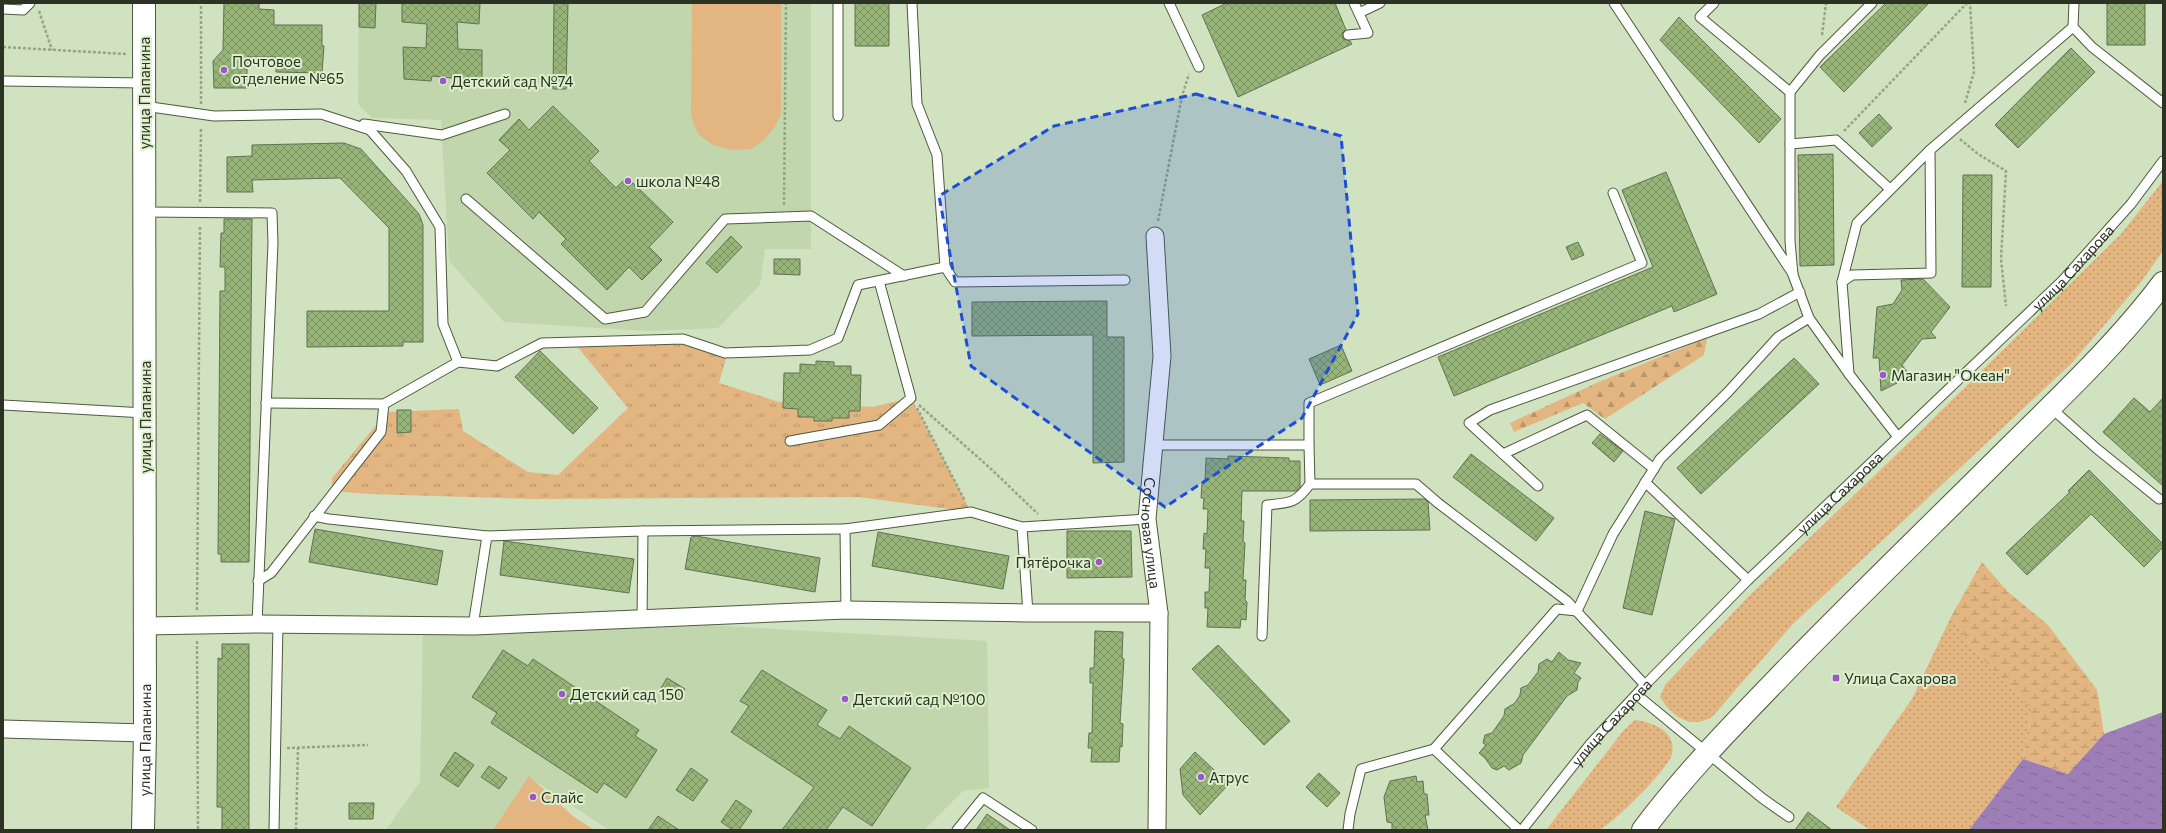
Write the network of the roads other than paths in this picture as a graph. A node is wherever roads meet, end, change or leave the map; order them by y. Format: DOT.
graph roads {
  1 [pos="30,3"];
  2 [pos="144,3"];
  3 [pos="838,3"];
  4 [pos="912,3"];
  5 [pos="1169,3"];
  6 [pos="1354,3"];
  7 [pos="1380,3"];
  8 [pos="1614,3"];
  9 [pos="1714,3"];
  10 [pos="1872,3"];
  11 [pos="2074,3"];
  12 [pos="3,10"];
  13 [pos="1359,13"];
  14 [pos="2073,27"];
  15 [pos="1348,35"];
  16 [pos="1199,67"];
  17 [pos="3,81"];
  18 [pos="144,82"];
  19 [pos="1790,92"];
  20 [pos="2163,103"];
  21 [pos="144,106"];
  22 [pos="505,114"];
  23 [pos="838,116"];
  24 [pos="342,122"];
  25 [pos="1790,144"];
  26 [pos="1930,150"];
  27 [pos="2163,161"];
  28 [pos="1890,189"];
  29 [pos="1613,193"];
  30 [pos="466,199"];
  31 [pos="144,212"];
  32 [pos="1155,236"];
  33 [pos="944,267"];
  34 [pos="1793,275"];
  35 [pos="904,276"];
  36 [pos="1125,280"];
  37 [pos="879,281"];
  38 [pos="1842,282"];
  39 [pos="2163,283"];
  40 [pos="1800,292"];
  41 [pos="1809,318"];
  42 [pos="458,362"];
  43 [pos="1849,374"];
  44 [pos="266,403"];
  45 [pos="384,404"];
  46 [pos="3,405"];
  47 [pos="2050,407"];
  48 [pos="145,413"];
  49 [pos="1898,437"];
  50 [pos="790,441"];
  51 [pos="1153,445"];
  52 [pos="1309,445"];
  53 [pos="1503,454"];
  54 [pos="1654,469"];
  55 [pos="1646,482"];
  56 [pos="1310,484"];
  57 [pos="1538,486"];
  58 [pos="2159,499"];
  59 [pos="314,516"];
  60 [pos="1147,519"];
  61 [pos="1022,527"];
  62 [pos="845,529"];
  63 [pos="642,531"];
  64 [pos="487,536"];
  65 [pos="1748,580"];
  66 [pos="258,581"];
  67 [pos="846,610"];
  68 [pos="1577,611"];
  69 [pos="1028,613"];
  70 [pos="1159,613"];
  71 [pos="642,620"];
  72 [pos="257,624"];
  73 [pos="278,624"];
  74 [pos="145,626"];
  75 [pos="473,626"];
  76 [pos="1262,636"];
  77 [pos="1645,685"];
  78 [pos="1637,696"];
  79 [pos="3,729"];
  80 [pos="145,733"];
  81 [pos="1434,749"];
  82 [pos="1706,752"];
  83 [pos="1789,817"];
  84 [pos="143,830"];
  85 [pos="274,830"];
  86 [pos="957,830"];
  87 [pos="1032,830"];
  88 [pos="1157,830"];
  89 [pos="1348,830"];
  90 [pos="1521,830"];
  91 [pos="1643,830"];
  1 -- 12 [label="lane"];
  2 -- 18 [label="street, улица Папанина"];
  3 -- 23 [label="lane"];
  4 -- 33 [label="lane"];
  5 -- 16 [label="lane"];
  6 -- 13 [label="lane"];
  7 -- 13 [label="lane"];
  8 -- 34 [label="lane"];
  9 -- 19 [label="lane"];
  10 -- 19 [label="lane"];
  11 -- 14 [label="lane"];
  13 -- 15 [label="lane"];
  14 -- 20 [label="lane"];
  14 -- 26 [label="lane"];
  17 -- 18 [label="lane"];
  18 -- 21 [label="street, улица Папанина"];
  19 -- 25 [label="lane"];
  21 -- 24 [label="lane"];
  21 -- 31 [label="street, улица Папанина"];
  22 -- 24 [label="lane"];
  24 -- 42 [label="lane"];
  25 -- 28 [label="lane"];
  25 -- 34 [label="lane"];
  26 -- 28 [label="lane"];
  26 -- 38 [label="lane"];
  27 -- 49 [label="lane, улица Сахарова"];
  28 -- 38 [label="lane"];
  29 -- 52 [label="lane"];
  30 -- 35 [label="lane"];
  31 -- 44 [label="lane"];
  31 -- 48 [label="street, улица Папанина"];
  32 -- 51 [label="street, Сосновая улица"];
  33 -- 35 [label="lane"];
  33 -- 36 [label="lane"];
  34 -- 40 [label="lane"];
  35 -- 37 [label="lane"];
  37 -- 42 [label="lane"];
  37 -- 50 [label="lane"];
  38 -- 43 [label="lane"];
  39 -- 47 [label="street"];
  40 -- 41 [label="lane"];
  40 -- 53 [label="lane"];
  41 -- 43 [label="lane"];
  41 -- 54 [label="lane"];
  42 -- 45 [label="lane"];
  43 -- 49 [label="lane"];
  44 -- 45 [label="lane"];
  44 -- 66 [label="lane"];
  45 -- 59 [label="lane"];
  46 -- 48 [label="lane"];
  47 -- 58 [label="lane"];
  47 -- 82 [label="street"];
  48 -- 74 [label="street, улица Папанина"];
  49 -- 65 [label="lane, улица Сахарова"];
  51 -- 52 [label="lane"];
  51 -- 60 [label="street, Сосновая улица"];
  52 -- 56 [label="lane"];
  53 -- 54 [label="lane"];
  53 -- 57 [label="lane"];
  54 -- 55 [label="lane"];
  55 -- 65 [label="lane"];
  55 -- 68 [label="lane"];
  56 -- 68 [label="lane"];
  56 -- 76 [label="lane"];
  59 -- 64 [label="lane"];
  59 -- 66 [label="lane"];
  60 -- 61 [label="lane"];
  60 -- 70 [label="street, Сосновая улица"];
  61 -- 62 [label="lane"];
  61 -- 69 [label="lane"];
  62 -- 63 [label="lane"];
  62 -- 67 [label="lane"];
  63 -- 64 [label="lane"];
  63 -- 71 [label="lane"];
  64 -- 75 [label="lane"];
  65 -- 77 [label="lane, улица Сахарова"];
  66 -- 72 [label="lane"];
  67 -- 69 [label="street"];
  67 -- 71 [label="street"];
  68 -- 77 [label="lane"];
  68 -- 81 [label="lane"];
  69 -- 70 [label="street"];
  70 -- 88 [label="street, Сосновая улица"];
  71 -- 75 [label="street"];
  72 -- 73 [label="street"];
  72 -- 74 [label="street"];
  73 -- 75 [label="street"];
  73 -- 85 [label="lane"];
  74 -- 80 [label="street, улица Папанина"];
  77 -- 78 [label="lane, улица Сахарова"];
  78 -- 82 [label="lane"];
  78 -- 90 [label="lane, улица Сахарова"];
  79 -- 80 [label="street"];
  80 -- 84 [label="street, улица Папанина"];
  81 -- 89 [label="lane"];
  81 -- 90 [label="lane"];
  82 -- 83 [label="lane"];
  82 -- 91 [label="street"];
  86 -- 87 [label="lane"];
}
